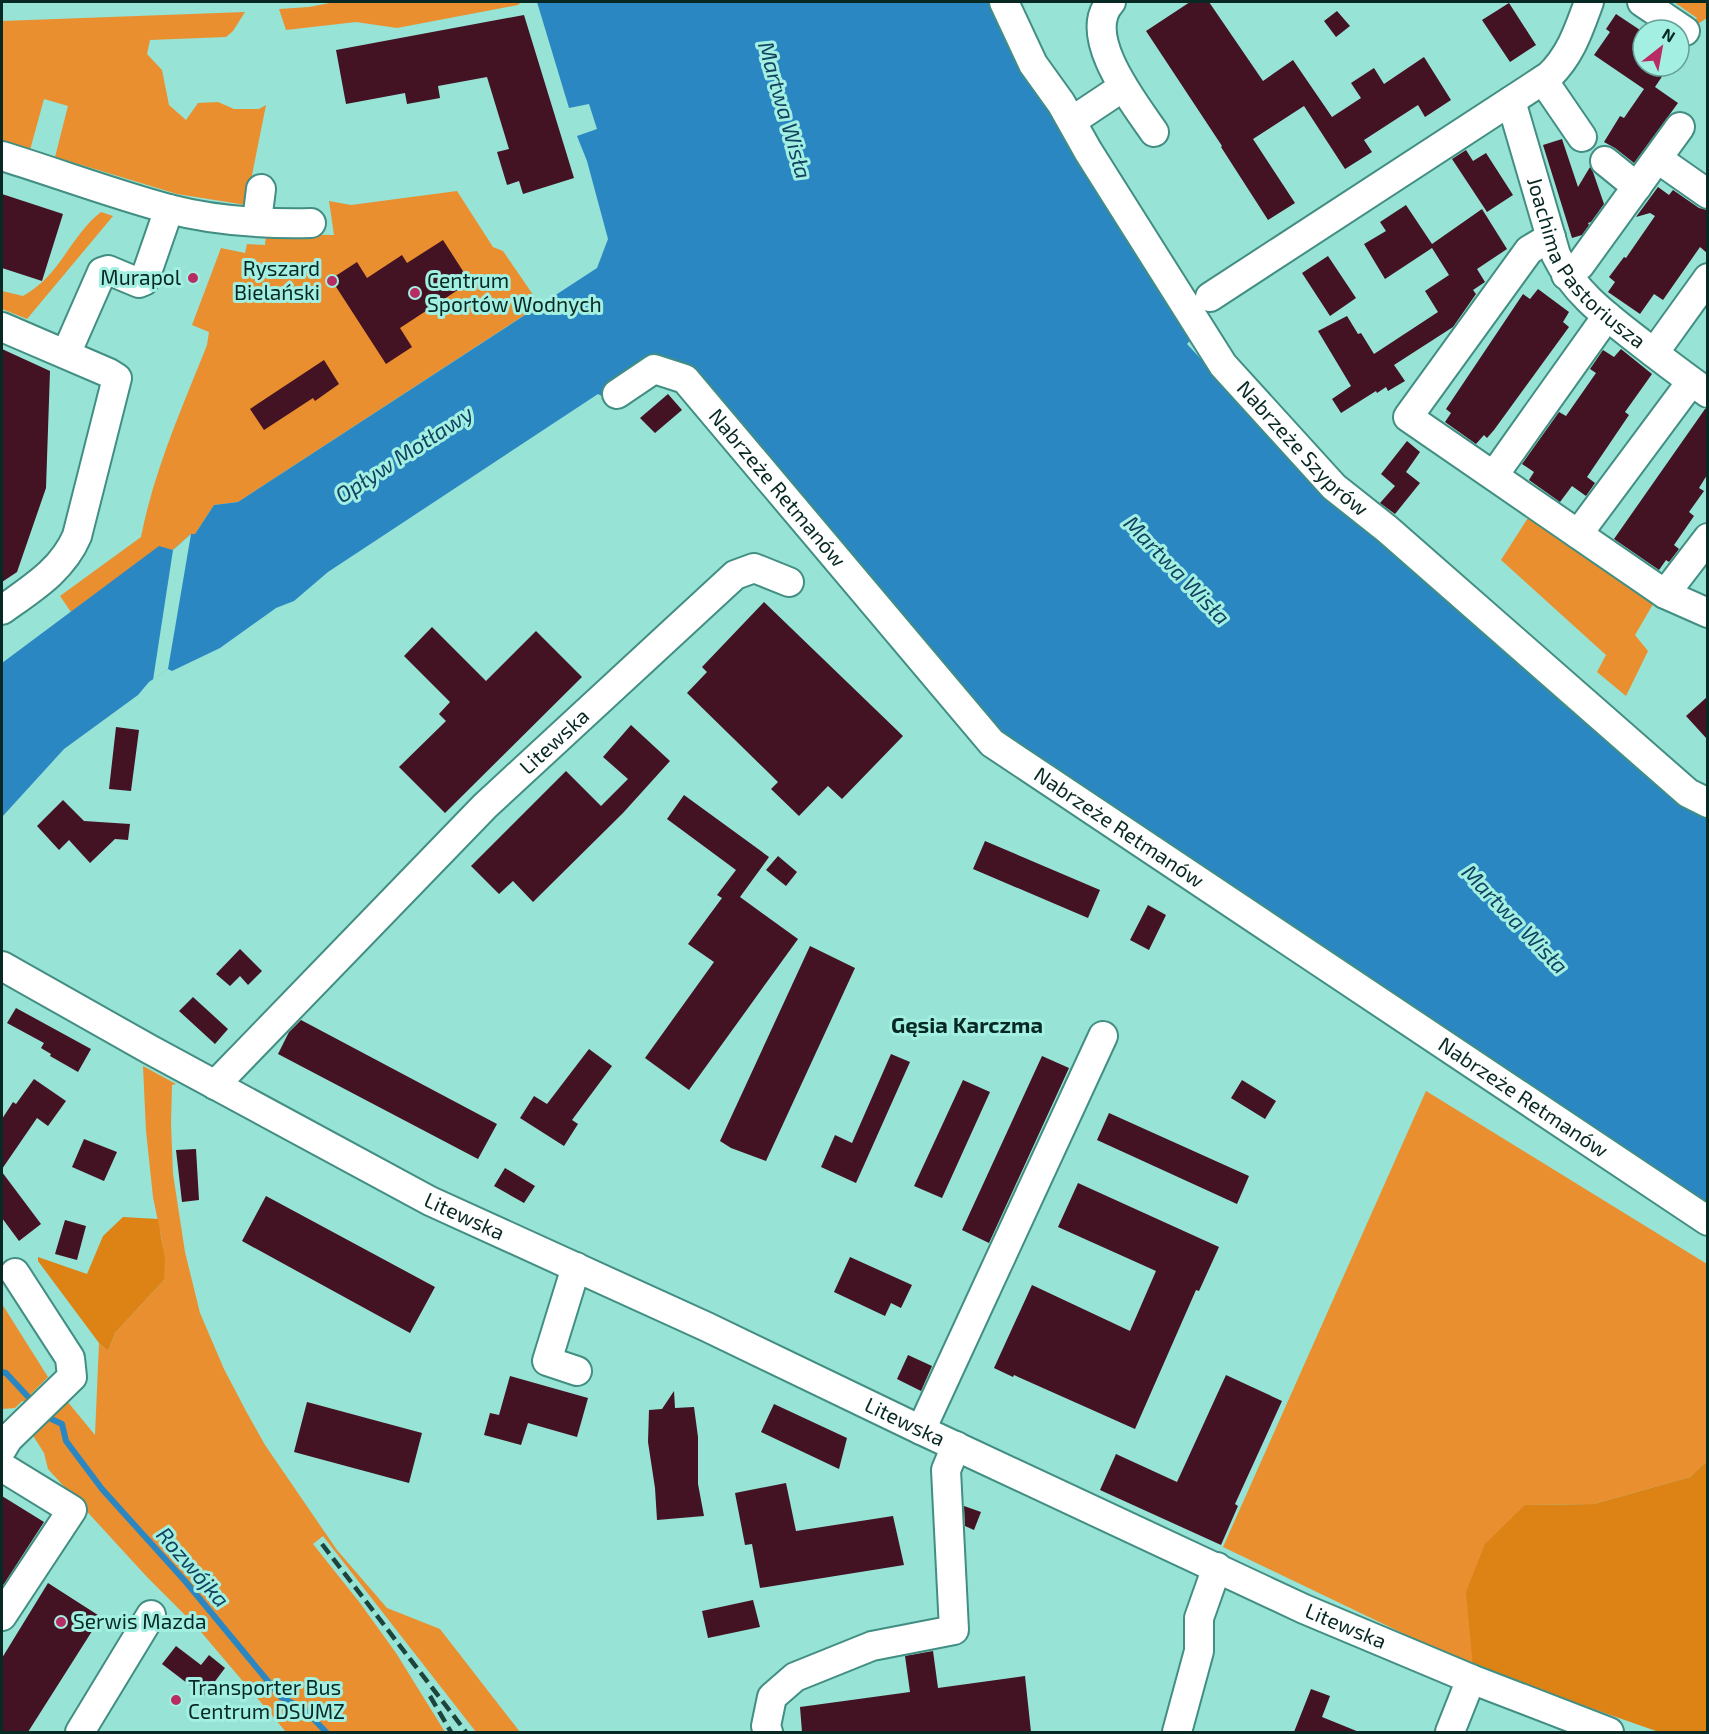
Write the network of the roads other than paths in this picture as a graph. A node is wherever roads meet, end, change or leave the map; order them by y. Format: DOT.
graph roads {
  1 [pos="1004,2"];
  2 [pos="1111,2"];
  3 [pos="1589,2"];
  4 [pos="1642,2"];
  5 [pos="1665,18"];
  6 [pos="1543,80"];
  7 [pos="1123,87"];
  8 [pos="1511,101"];
  9 [pos="1072,121"];
  10 [pos="1680,127"];
  11 [pos="1154,132"];
  12 [pos="1582,137"];
  13 [pos="2,156"];
  14 [pos="1658,159"];
  15 [pos="1605,161"];
  16 [pos="1638,187"];
  17 [pos="261,189"];
  18 [pos="1707,194"];
  19 [pos="169,209"];
  20 [pos="257,221"];
  21 [pos="311,223"];
  22 [pos="1551,237"];
  23 [pos="1566,274"];
  24 [pos="1707,278"];
  25 [pos="1210,297"];
  26 [pos="1607,316"];
  27 [pos="2,327"];
  28 [pos="1654,353"];
  29 [pos="66,354"];
  30 [pos="1699,388"];
  31 [pos="617,394"];
  32 [pos="1494,475"];
  33 [pos="1578,534"];
  34 [pos="1705,546"];
  35 [pos="789,582"];
  36 [pos="1665,594"];
  37 [pos="2,610"];
  38 [pos="1707,613"];
  39 [pos="1707,803"];
  40 [pos="2,966"];
  41 [pos="1103,1036"];
  42 [pos="215,1085"];
  43 [pos="1707,1221"];
  44 [pos="576,1267"];
  45 [pos="15,1273"];
  46 [pos="577,1371"];
  47 [pos="921,1430"];
  48 [pos="956,1446"];
  49 [pos="2,1449"];
  50 [pos="2,1467"];
  51 [pos="1217,1567"];
  52 [pos="151,1615"];
  53 [pos="2,1616"];
  54 [pos="1471,1679"];
  55 [pos="1601,1731"];
  56 [pos="80,1732"];
  57 [pos="768,1732"];
  58 [pos="1177,1732"];
  59 [pos="1450,1732"];
  1 -- 9 [label="street, Nabrzeże Szyprów"];
  2 -- 7 [label="street"];
  3 -- 6 [label="street"];
  4 -- 5 [label="street"];
  6 -- 8 [label="street"];
  6 -- 12 [label="street"];
  7 -- 9 [label="street"];
  7 -- 11 [label="street"];
  8 -- 22 [label="street, Joachima Pastoriusza"];
  8 -- 25 [label="street"];
  9 -- 39 [label="street, Nabrzeże Szyprów"];
  10 -- 14 [label="street"];
  13 -- 19 [label="street"];
  14 -- 16 [label="street"];
  14 -- 18 [label="street"];
  15 -- 16 [label="street"];
  16 -- 23 [label="street"];
  17 -- 20 [label="street"];
  19 -- 20 [label="street"];
  19 -- 29 [label="street"];
  20 -- 21 [label="street"];
  22 -- 23 [label="street, Joachima Pastoriusza"];
  22 -- 32 [label="street"];
  23 -- 26 [label="street, Joachima Pastoriusza"];
  24 -- 28 [label="street"];
  26 -- 28 [label="street, Joachima Pastoriusza"];
  26 -- 32 [label="street"];
  27 -- 29 [label="street"];
  28 -- 30 [label="street, Joachima Pastoriusza"];
  29 -- 37 [label="street"];
  30 -- 33 [label="street"];
  31 -- 43 [label="street, Nabrzeże Retmanów"];
  32 -- 33 [label="street"];
  33 -- 36 [label="street"];
  34 -- 36 [label="street"];
  35 -- 42 [label="street, Litewska"];
  36 -- 38 [label="street"];
  40 -- 42 [label="street, Litewska"];
  41 -- 47 [label="street"];
  42 -- 44 [label="street, Litewska"];
  44 -- 46 [label="street"];
  44 -- 47 [label="street, Litewska"];
  45 -- 49 [label="street"];
  47 -- 48 [label="street, Litewska"];
  48 -- 51 [label="street, Litewska"];
  48 -- 57 [label="street"];
  50 -- 53 [label="street"];
  51 -- 54 [label="street, Litewska"];
  51 -- 58 [label="street"];
  52 -- 56 [label="street"];
  54 -- 55 [label="street, Litewska"];
  54 -- 59 [label="street"];
}
